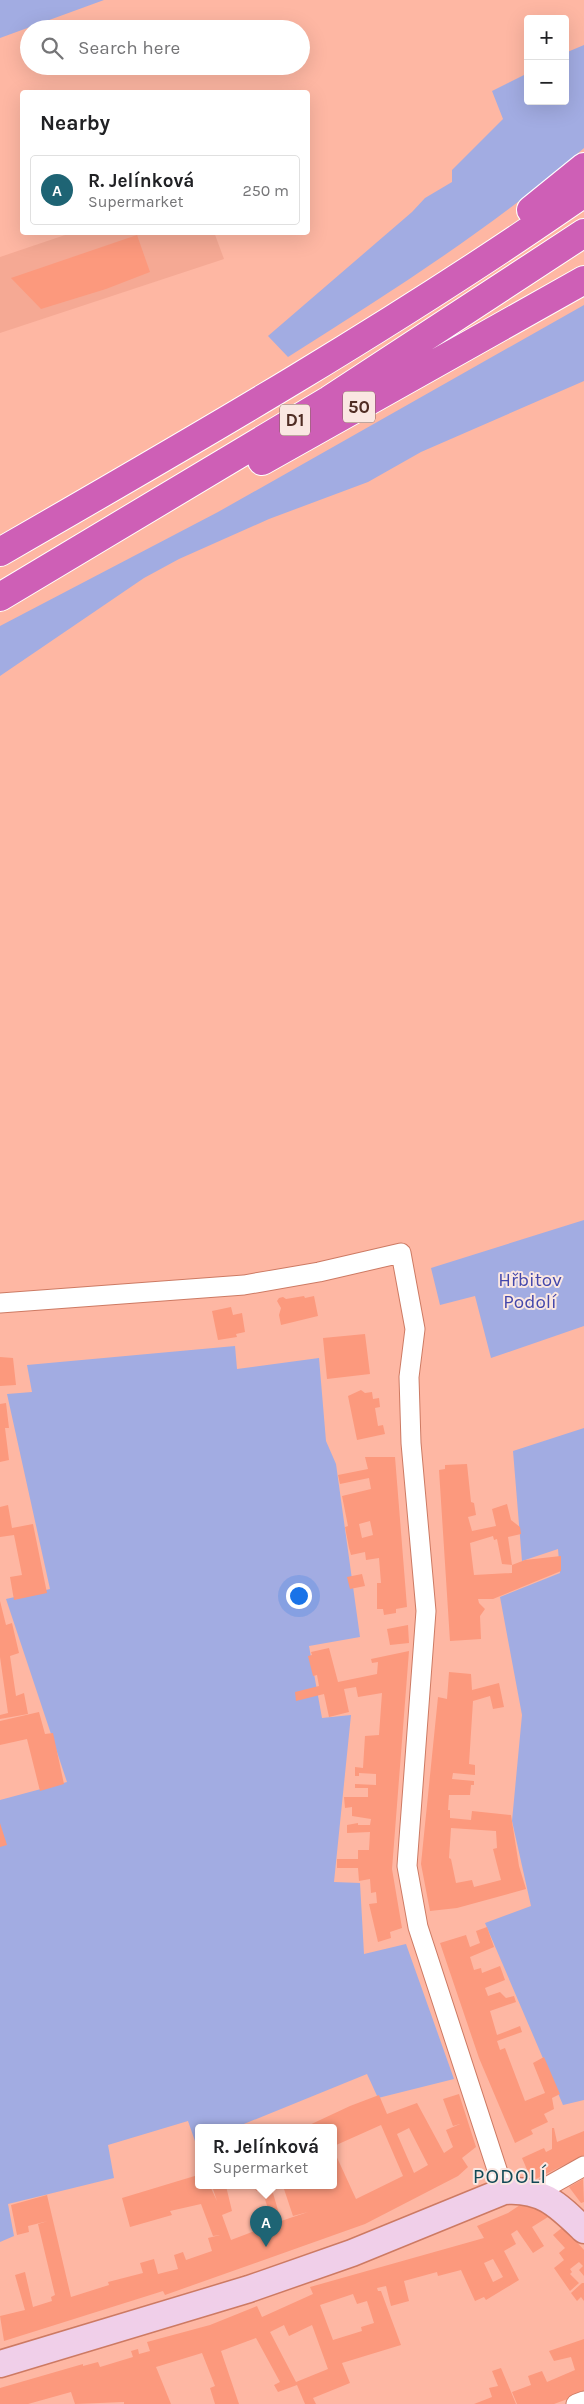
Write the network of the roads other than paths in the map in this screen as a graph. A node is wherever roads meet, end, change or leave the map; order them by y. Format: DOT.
graph roads {
  1 [pos="584,167"];
  2 [pos="584,193"];
  3 [pos="584,233"];
  4 [pos="584,280"];
  5 [pos="365,336"];
  6 [pos="0,552"];
  7 [pos="0,598"];
  8 [pos="0,1303"];
  9 [pos="584,2166"];
  10 [pos="504,2191"];
  11 [pos="536,2193"];
  12 [pos="584,2230"];
  13 [pos="0,2364"];
  14 [pos="584,2401"];
  15 [pos="576,2404"];
  1 -- 5 [label="highway"];
  2 -- 5 [label="highway, D1"];
  3 -- 7 [label="highway, D1"];
  4 -- 7 [label="highway, 50"];
  5 -- 6 [label="highway, D1"];
  8 -- 10 [label="street"];
  9 -- 11 [label="street"];
  10 -- 11 [label="street"];
  10 -- 13 [label="street"];
  11 -- 12 [label="street"];
  14 -- 15 [label="street"];
}
